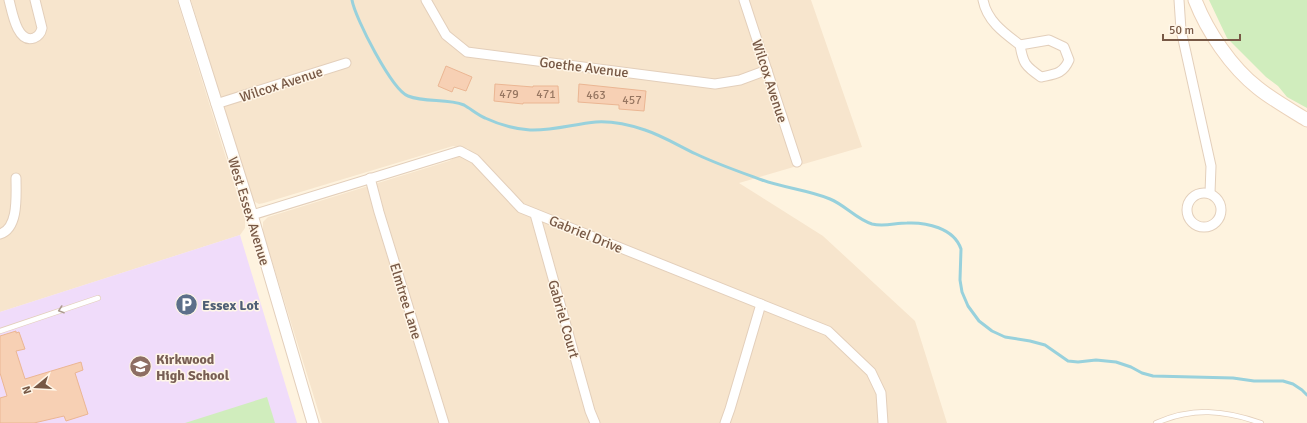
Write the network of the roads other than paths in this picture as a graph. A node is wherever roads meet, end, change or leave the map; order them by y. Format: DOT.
graph roads {
  1 [pos="9,0"];
  2 [pos="34,0"];
  3 [pos="184,0"];
  4 [pos="426,0"];
  5 [pos="744,0"];
  6 [pos="983,0"];
  7 [pos="1179,0"];
  8 [pos="1195,0"];
  9 [pos="1020,44"];
  10 [pos="346,63"];
  11 [pos="767,70"];
  12 [pos="216,104"];
  13 [pos="1307,120"];
  14 [pos="797,162"];
  15 [pos="16,178"];
  16 [pos="370,178"];
  17 [pos="1210,193"];
  18 [pos="535,214"];
  19 [pos="252,215"];
  20 [pos="0,234"];
  21 [pos="98,298"];
  22 [pos="761,304"];
  23 [pos="0,331"];
  24 [pos="313,423"];
  25 [pos="444,423"];
  26 [pos="595,423"];
  27 [pos="725,423"];
  28 [pos="883,423"];
  29 [pos="1156,423"];
  30 [pos="1261,423"];
  1 -- 2 [label="street"];
  3 -- 12 [label="street, West Essex Avenue"];
  4 -- 11 [label="street, Goethe Avenue"];
  5 -- 11 [label="street, Wilcox Avenue"];
  6 -- 9 [label="street"];
  7 -- 17 [label="street"];
  8 -- 13 [label="main road"];
  9 -- 9 [label="street"];
  10 -- 12 [label="street, Wilcox Avenue"];
  11 -- 14 [label="street, Wilcox Avenue"];
  12 -- 19 [label="street, West Essex Avenue"];
  15 -- 20 [label="street"];
  16 -- 18 [label="street, Gabriel Drive"];
  16 -- 19 [label="street, Gabriel Drive"];
  16 -- 25 [label="street, Elmtree Lane"];
  18 -- 22 [label="street, Gabriel Drive"];
  18 -- 26 [label="street, Gabriel Court"];
  19 -- 24 [label="street, West Essex Avenue"];
  21 -- 23 [label="lane, one-way"];
  22 -- 27 [label="street"];
  22 -- 28 [label="street, Gabriel Drive"];
  29 -- 30 [label="lane"];
}
